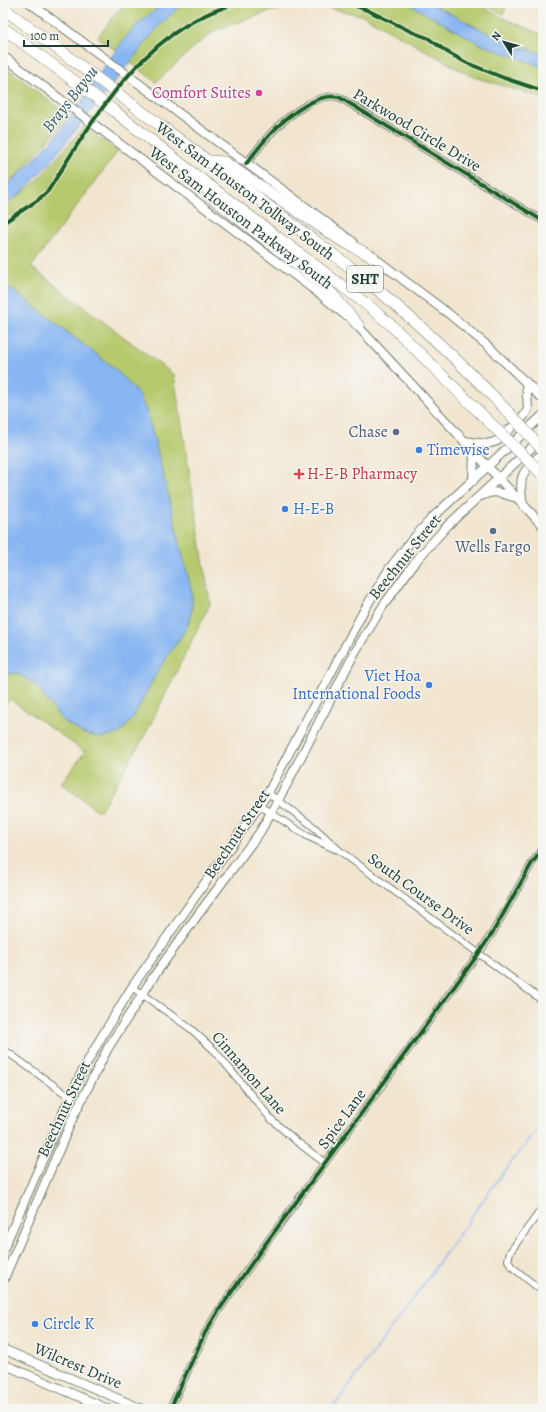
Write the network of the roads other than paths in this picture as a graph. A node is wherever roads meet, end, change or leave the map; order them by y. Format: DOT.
graph roads {
  1 [pos="32,4"];
  2 [pos="3,8"];
  3 [pos="3,28"];
  4 [pos="3,56"];
  5 [pos="209,161"];
  6 [pos="246,164"];
  7 [pos="194,174"];
  8 [pos="543,221"];
  9 [pos="373,257"];
  10 [pos="358,325"];
  11 [pos="529,384"];
  12 [pos="543,393"];
  13 [pos="543,399"];
  14 [pos="543,416"];
  15 [pos="543,437"];
  16 [pos="464,441"];
  17 [pos="474,451"];
  18 [pos="543,451"];
  19 [pos="488,466"];
  20 [pos="543,475"];
  21 [pos="498,478"];
  22 [pos="473,481"];
  23 [pos="516,497"];
  24 [pos="475,499"];
  25 [pos="523,505"];
  26 [pos="543,526"];
  27 [pos="370,598"];
  28 [pos="383,606"];
  29 [pos="325,684"];
  30 [pos="336,689"];
  31 [pos="268,793"];
  32 [pos="278,800"];
  33 [pos="260,806"];
  34 [pos="271,813"];
  35 [pos="543,849"];
  36 [pos="340,851"];
  37 [pos="187,908"];
  38 [pos="197,916"];
  39 [pos="479,953"];
  40 [pos="132,987"];
  41 [pos="142,994"];
  42 [pos="543,1001"];
  43 [pos="3,1049"];
  44 [pos="70,1098"];
  45 [pos="71,1122"];
  46 [pos="44,1157"];
  47 [pos="55,1161"];
  48 [pos="325,1163"];
  49 [pos="543,1207"];
  50 [pos="8,1240"];
  51 [pos="19,1244"];
  52 [pos="3,1250"];
  53 [pos="3,1281"];
  54 [pos="543,1292"];
  55 [pos="3,1349"];
  56 [pos="3,1364"];
  57 [pos="69,1377"];
  58 [pos="65,1391"];
  59 [pos="108,1409"];
  60 [pos="142,1409"];
  61 [pos="170,1409"];
  1 -- 6 [label="main road"];
  2 -- 5 [label="highway, West Sam Houston Tollway South / SHT"];
  3 -- 7 [label="highway, West Sam Houston Tollway South / SHT"];
  4 -- 10 [label="main road, West Sam Houston Parkway South"];
  5 -- 9 [label="highway"];
  5 -- 18 [label="highway, West Sam Houston Tollway South / SHT, bridge"];
  6 -- 8 [label="street, Parkwood Circle Drive"];
  6 -- 9 [label="main road"];
  7 -- 10 [label="highway"];
  7 -- 20 [label="highway, West Sam Houston Tollway South / SHT, bridge"];
  9 -- 11 [label="main road"];
  10 -- 16 [label="main road, West Sam Houston Parkway South"];
  11 -- 12 [label="main road"];
  11 -- 13 [label="main road"];
  11 -- 16 [label="main road"];
  14 -- 19 [label="main road, Beechnut Street"];
  15 -- 21 [label="main road, Beechnut Street"];
  16 -- 17 [label="main road, West Sam Houston Parkway South"];
  17 -- 19 [label="main road, West Sam Houston Parkway South"];
  17 -- 22 [label="main road"];
  18 -- 25 [label="main road"];
  19 -- 21 [label="main road, West Sam Houston Parkway South"];
  19 -- 22 [label="main road, Beechnut Street"];
  21 -- 23 [label="main road, West Sam Houston Parkway South"];
  21 -- 24 [label="main road, Beechnut Street"];
  22 -- 27 [label="main road, Beechnut Street"];
  23 -- 24 [label="main road"];
  23 -- 25 [label="main road, West Sam Houston Parkway South"];
  24 -- 28 [label="main road, Beechnut Street"];
  25 -- 26 [label="main road, West Sam Houston Parkway South"];
  27 -- 28 [label="main road"];
  27 -- 29 [label="main road, Beechnut Street"];
  28 -- 30 [label="main road, Beechnut Street"];
  29 -- 30 [label="main road"];
  29 -- 31 [label="main road, Beechnut Street"];
  30 -- 32 [label="main road, Beechnut Street"];
  31 -- 32 [label="street, South Course Drive"];
  31 -- 33 [label="main road, Beechnut Street"];
  32 -- 34 [label="main road, Beechnut Street"];
  32 -- 36 [label="street, South Course Drive"];
  33 -- 34 [label="street, South Course Drive"];
  33 -- 37 [label="main road, Beechnut Street"];
  34 -- 36 [label="street, South Course Drive"];
  34 -- 38 [label="main road, Beechnut Street"];
  35 -- 39 [label="street, Spice Lane"];
  36 -- 39 [label="street, South Course Drive"];
  37 -- 38 [label="main road"];
  37 -- 40 [label="main road, Beechnut Street"];
  38 -- 41 [label="main road, Beechnut Street"];
  39 -- 42 [label="street, South Course Drive"];
  39 -- 48 [label="street, Spice Lane"];
  40 -- 41 [label="street, Cinnamon Lane"];
  40 -- 44 [label="main road, Beechnut Street"];
  41 -- 45 [label="main road, Beechnut Street"];
  41 -- 48 [label="street, Cinnamon Lane"];
  43 -- 44 [label="street"];
  44 -- 45 [label="main road"];
  44 -- 46 [label="main road, Beechnut Street"];
  45 -- 47 [label="main road, Beechnut Street"];
  46 -- 47 [label="main road"];
  46 -- 50 [label="main road, Beechnut Street"];
  47 -- 51 [label="main road, Beechnut Street"];
  48 -- 61 [label="street, Spice Lane"];
  49 -- 54 [label="street"];
  50 -- 51 [label="main road"];
  50 -- 52 [label="main road, Beechnut Street"];
  51 -- 53 [label="main road, Beechnut Street"];
  55 -- 57 [label="main road, Wilcrest Drive"];
  56 -- 58 [label="main road, Wilcrest Drive"];
  57 -- 58 [label="main road"];
  57 -- 60 [label="main road, Wilcrest Drive"];
  58 -- 59 [label="main road, Wilcrest Drive"];
}
